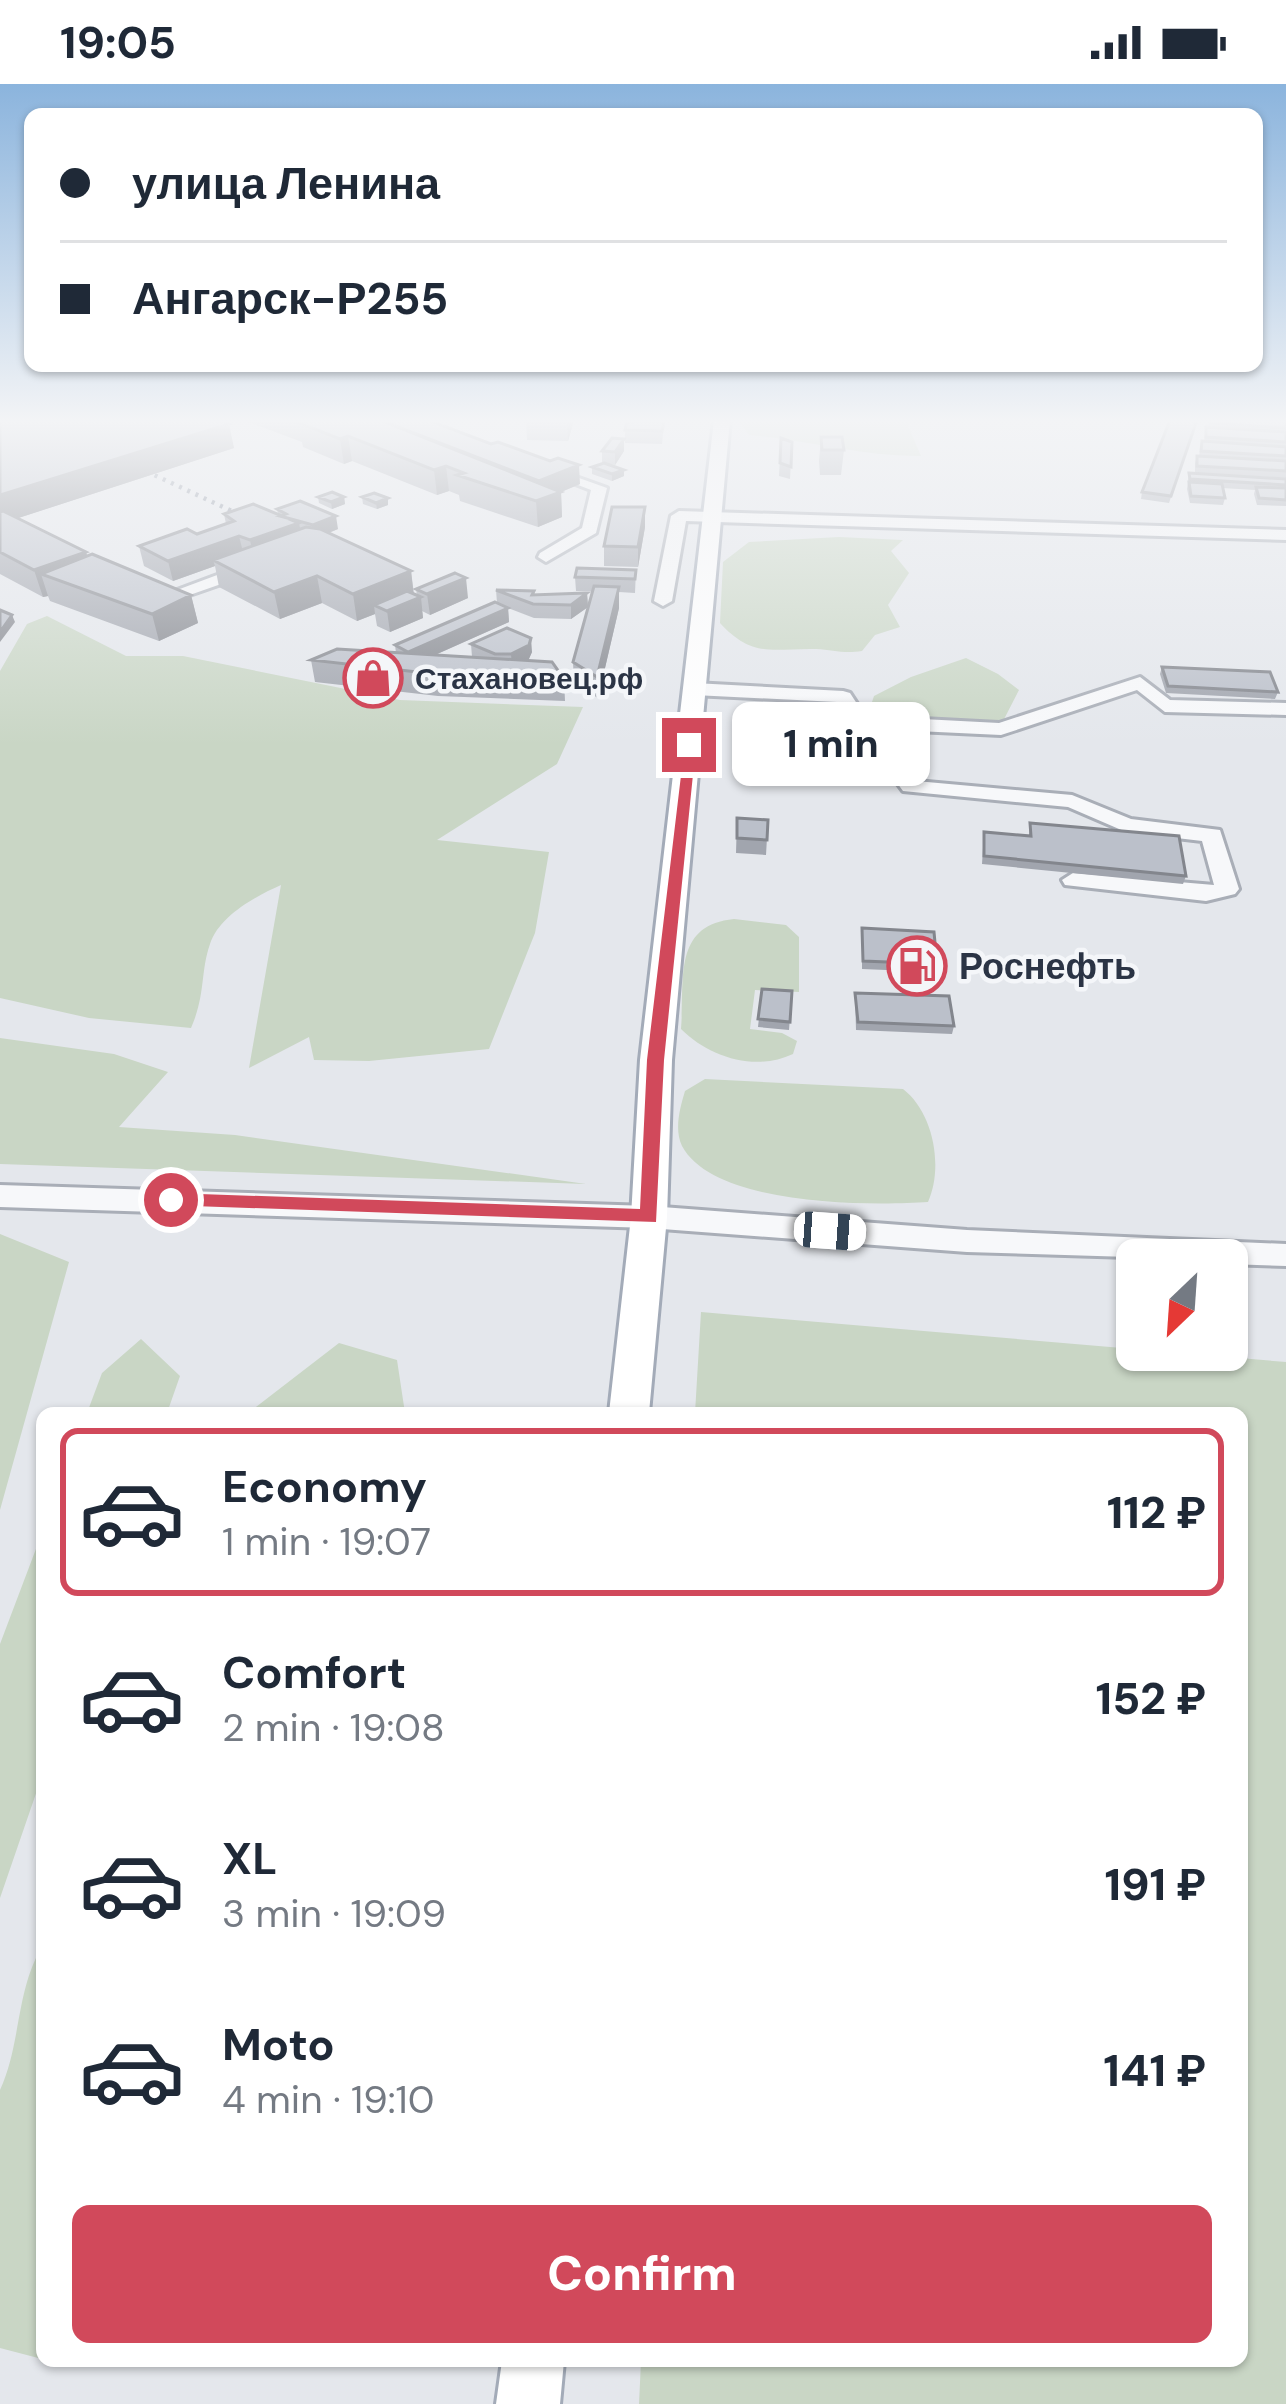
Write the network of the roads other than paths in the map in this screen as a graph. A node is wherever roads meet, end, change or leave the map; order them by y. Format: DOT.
graph roads {
  1 [pos="590,528"];
  2 [pos="677,528"];
  3 [pos="711,528"];
  4 [pos="1071,528"];
  5 [pos="1191,528"];
  6 [pos="1190,532"];
  7 [pos="1286,535"];
  8 [pos="546,557"];
  9 [pos="265,562"];
  10 [pos="178,593"];
  11 [pos="663,601"];
  12 [pos="694,689"];
  13 [pos="1286,709"];
  14 [pos="859,722"];
  15 [pos="1073,880"];
  16 [pos="0,1196"];
  17 [pos="649,1216"];
  18 [pos="1286,1255"];
  19 [pos="630,1407"];
  20 [pos="532,2367"];
  21 [pos="528,2404"];
  1 -- 8 [label="street"];
  2 -- 11 [label="street"];
  3 -- 12 [label="main road"];
  4 -- 6 [label="street"];
  5 -- 6 [label="street"];
  6 -- 7 [label="street"];
  9 -- 10 [label="street"];
  12 -- 14 [label="street"];
  12 -- 17 [label="main road"];
  13 -- 14 [label="street"];
  14 -- 15 [label="street"];
  16 -- 17 [label="street"];
  17 -- 18 [label="street"];
  17 -- 19 [label="main road"];
  20 -- 21 [label="main road"];
}
